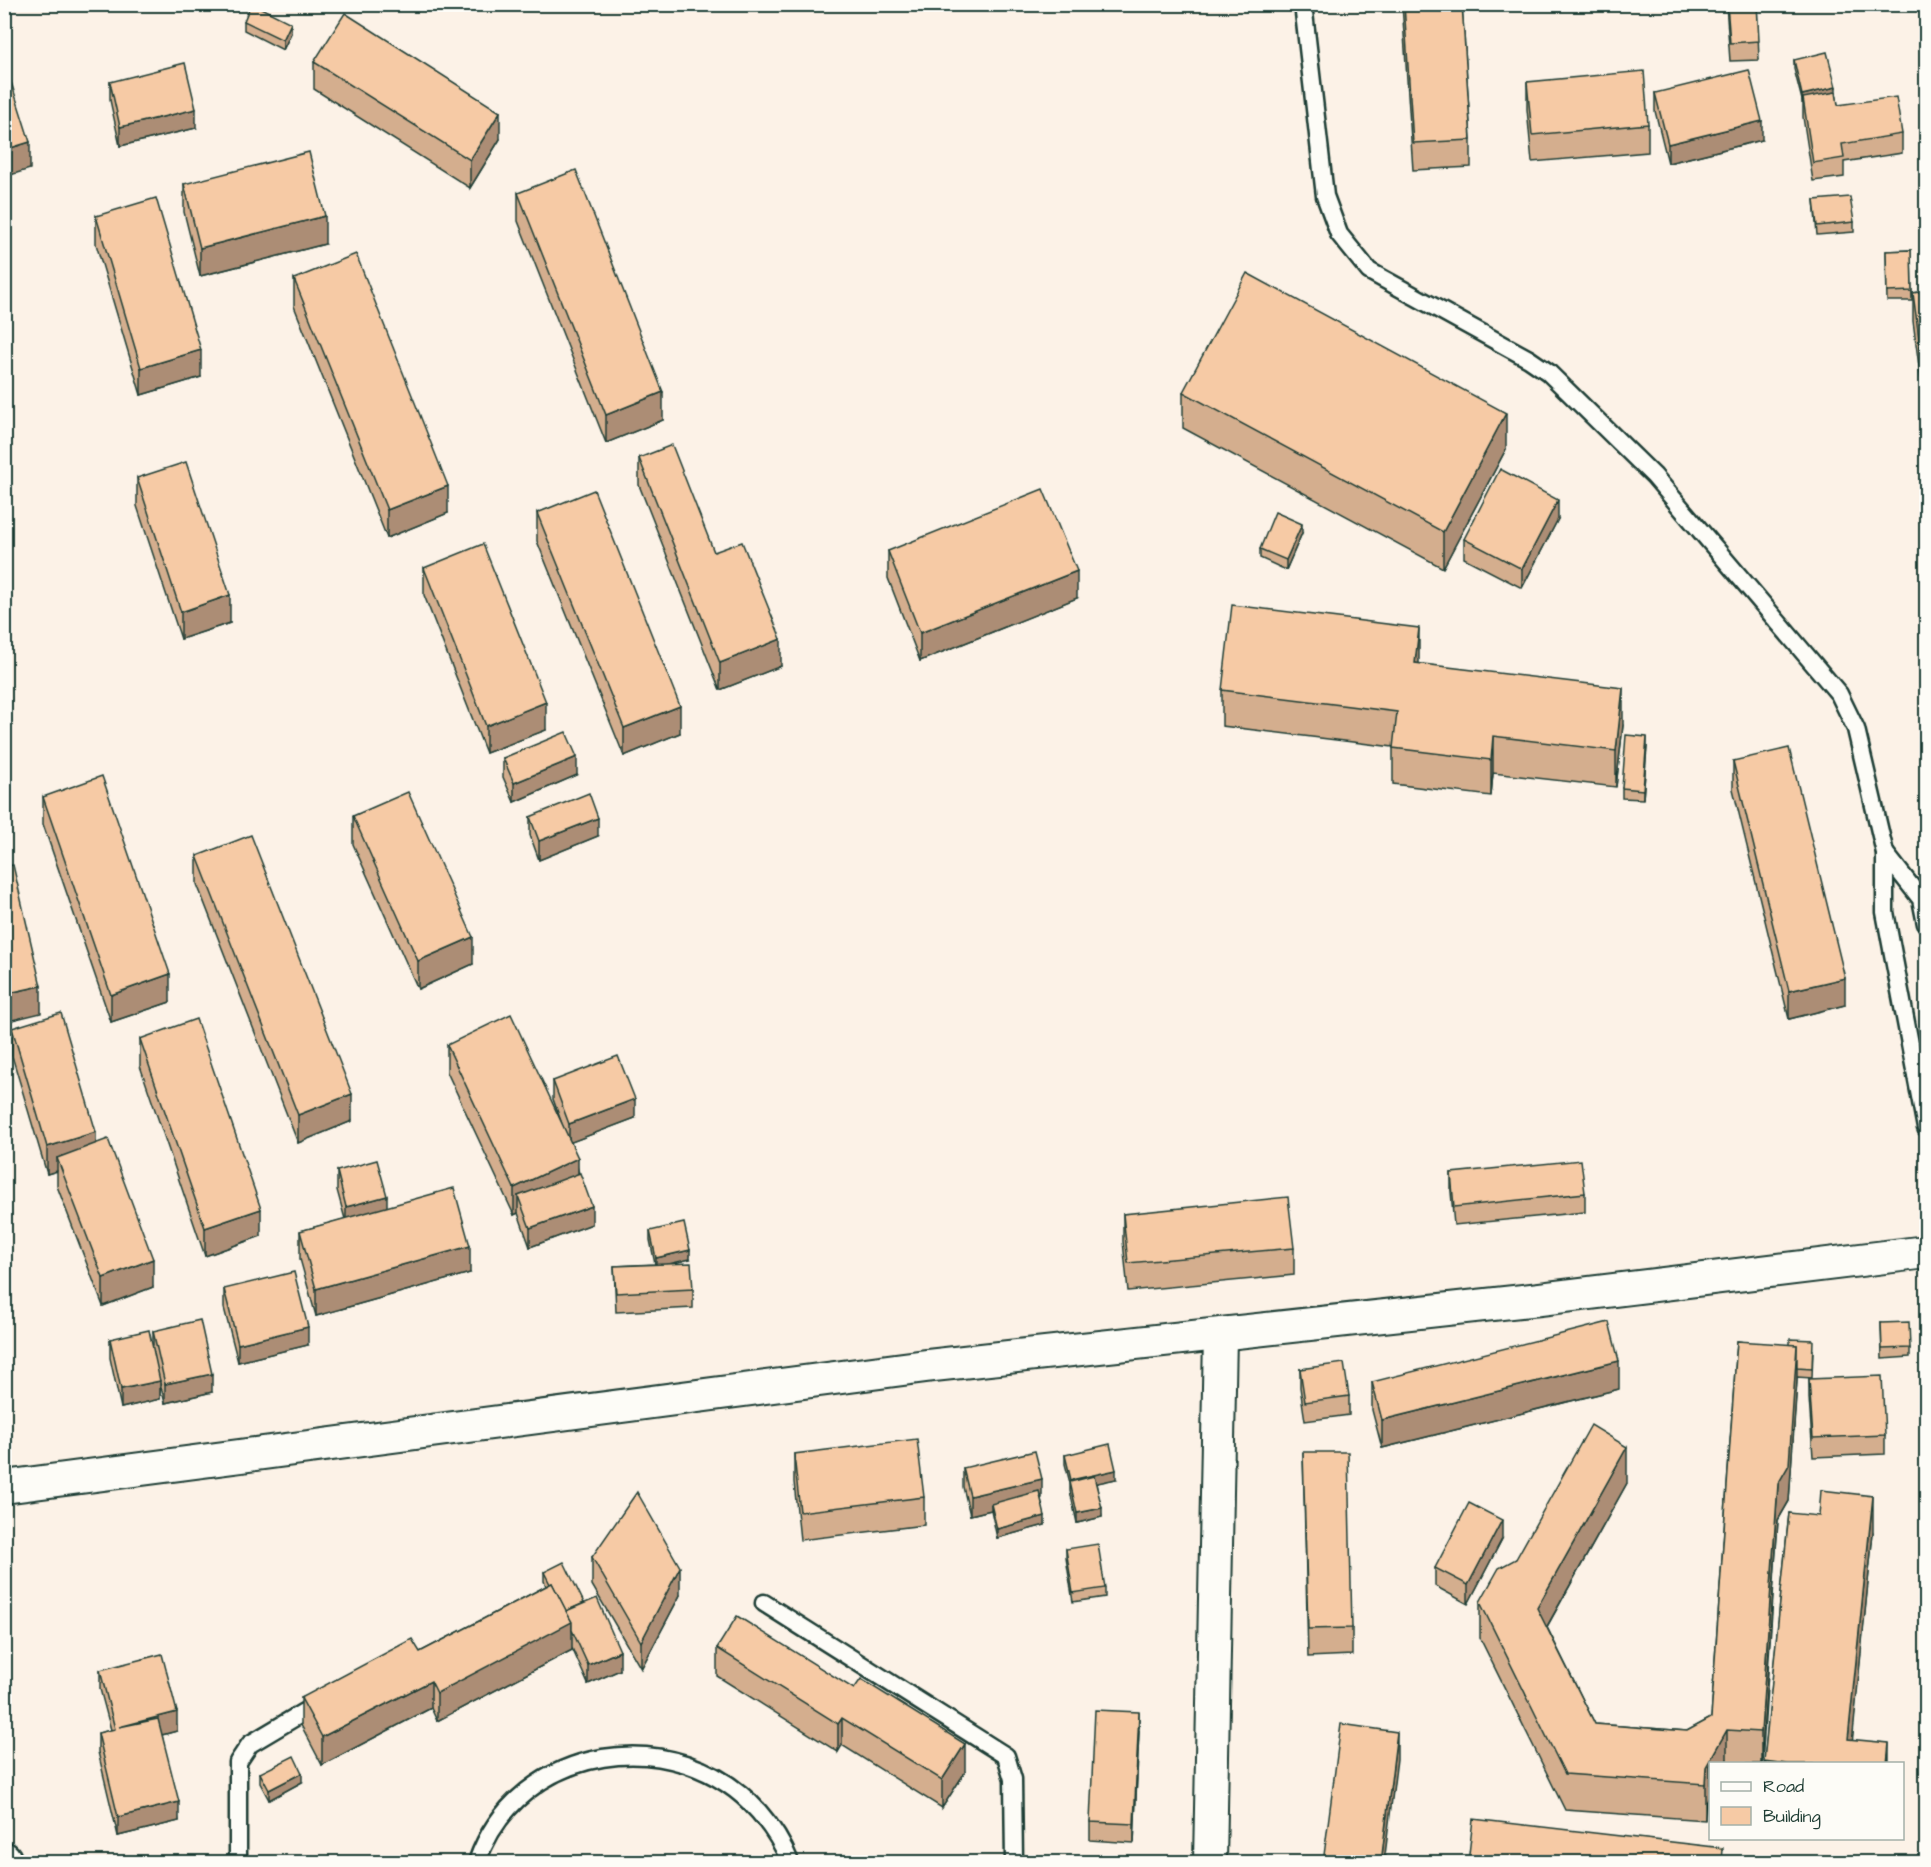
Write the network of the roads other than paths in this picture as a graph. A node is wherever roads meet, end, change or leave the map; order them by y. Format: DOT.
graph roads {
  1 [pos="1303,4"];
  2 [pos="1885,853"];
  3 [pos="1926,924"];
  4 [pos="1926,1128"];
  5 [pos="1926,1252"];
  6 [pos="1220,1335"];
  7 [pos="4,1487"];
  8 [pos="764,1603"];
  9 [pos="336,1692"];
  10 [pos="238,1863"];
  11 [pos="477,1863"];
  12 [pos="790,1863"];
  13 [pos="1014,1863"];
  14 [pos="1210,1863"];
  1 -- 2 [label="lane"];
  2 -- 3 [label="lane"];
  2 -- 4 [label="lane"];
  5 -- 6 [label="street"];
  6 -- 7 [label="street"];
  6 -- 14 [label="street"];
  8 -- 13 [label="lane"];
  9 -- 10 [label="lane"];
  11 -- 12 [label="lane"];
}
